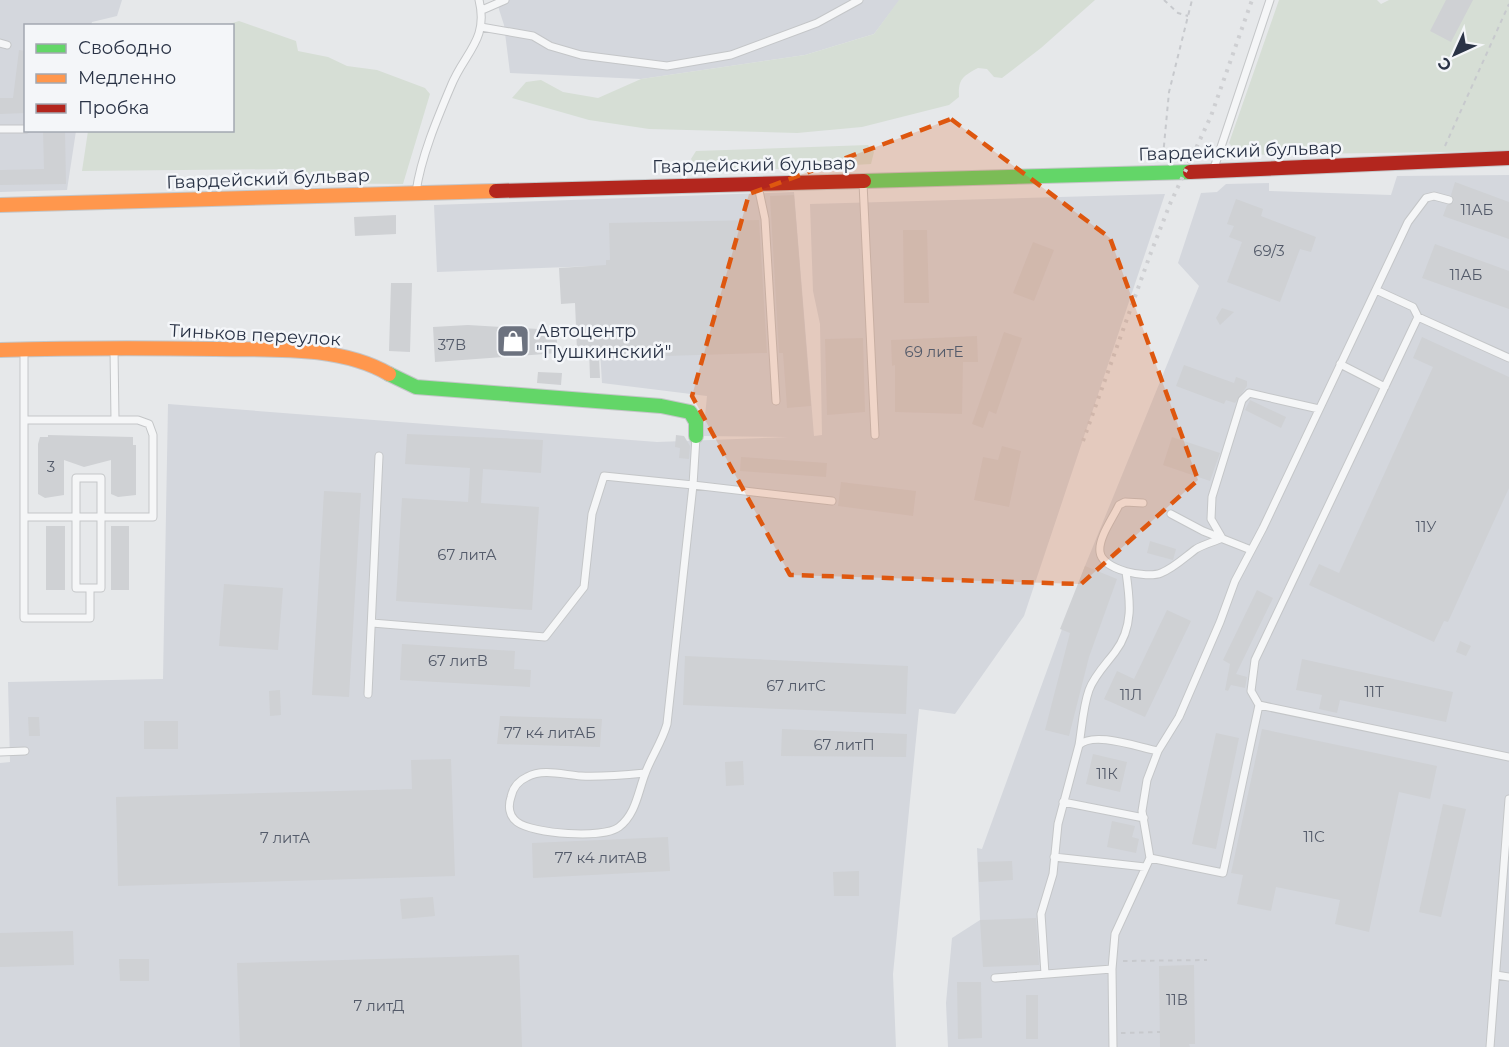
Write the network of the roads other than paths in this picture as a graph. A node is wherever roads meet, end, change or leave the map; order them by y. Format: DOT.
graph roads {
  1 [pos="479,0"];
  2 [pos="505,0"];
  3 [pos="859,0"];
  4 [pos="1270,0"];
  5 [pos="482,10"];
  6 [pos="481,27"];
  7 [pos="0,129"];
  8 [pos="24,129"];
  9 [pos="1509,158"];
  10 [pos="1214,171"];
  11 [pos="863,180"];
  12 [pos="758,183"];
  13 [pos="416,192"];
  14 [pos="1449,200"];
  15 [pos="0,205"];
  16 [pos="1376,290"];
  17 [pos="1418,317"];
  18 [pos="114,347"];
  19 [pos="24,349"];
  20 [pos="0,350"];
  21 [pos="1509,358"];
  22 [pos="1340,364"];
  23 [pos="1384,387"];
  24 [pos="776,401"];
  25 [pos="1319,409"];
  26 [pos="24,420"];
  27 [pos="115,420"];
  28 [pos="876,435"];
  29 [pos="696,436"];
  30 [pos="379,456"];
  31 [pos="693,485"];
  32 [pos="832,501"];
  33 [pos="1143,503"];
  34 [pos="1171,514"];
  35 [pos="24,517"];
  36 [pos="76,517"];
  37 [pos="101,517"];
  38 [pos="1222,538"];
  39 [pos="1251,550"];
  40 [pos="1126,572"];
  41 [pos="90,588"];
  42 [pos="372,623"];
  43 [pos="368,694"];
  44 [pos="1259,705"];
  45 [pos="1078,745"];
  46 [pos="25,751"];
  47 [pos="1158,751"];
  48 [pos="0,752"];
  49 [pos="1509,757"];
  50 [pos="645,773"];
  51 [pos="1509,799"];
  52 [pos="1063,802"];
  53 [pos="1144,819"];
  54 [pos="1054,856"];
  55 [pos="1150,858"];
  56 [pos="1145,867"];
  57 [pos="1112,965"];
  58 [pos="1045,974"];
  59 [pos="1496,975"];
  60 [pos="1509,977"];
  61 [pos="995,978"];
  62 [pos="1113,1047"];
  63 [pos="1490,1047"];
  1 -- 5 [label="lane"];
  2 -- 5 [label="lane"];
  3 -- 6 [label="lane"];
  4 -- 10 [label="lane"];
  5 -- 6 [label="lane"];
  6 -- 13 [label="lane"];
  7 -- 8 [label="lane"];
  9 -- 10 [label="street, Гвардейский бульвар"];
  10 -- 11 [label="street, Гвардейский бульвар"];
  11 -- 12 [label="street, Гвардейский бульвар"];
  11 -- 28 [label="lane"];
  12 -- 13 [label="street, Гвардейский бульвар"];
  12 -- 24 [label="lane"];
  13 -- 15 [label="street, Гвардейский бульвар"];
  14 -- 16 [label="lane"];
  16 -- 17 [label="lane"];
  16 -- 22 [label="lane"];
  17 -- 21 [label="lane"];
  17 -- 23 [label="lane"];
  18 -- 19 [label="street, Тиньков переулок"];
  18 -- 27 [label="lane"];
  18 -- 29 [label="street, Тиньков переулок"];
  19 -- 20 [label="street, Тиньков переулок"];
  19 -- 26 [label="lane"];
  22 -- 23 [label="lane"];
  22 -- 25 [label="lane"];
  23 -- 44 [label="lane"];
  25 -- 38 [label="lane"];
  25 -- 39 [label="lane"];
  26 -- 27 [label="lane"];
  26 -- 35 [label="lane"];
  27 -- 37 [label="lane"];
  29 -- 31 [label="lane"];
  30 -- 42 [label="lane"];
  31 -- 32 [label="lane"];
  31 -- 42 [label="lane"];
  31 -- 50 [label="lane"];
  33 -- 40 [label="lane"];
  34 -- 38 [label="lane"];
  35 -- 36 [label="lane"];
  35 -- 41 [label="lane"];
  36 -- 37 [label="lane"];
  36 -- 37 [label="lane"];
  36 -- 41 [label="lane"];
  37 -- 41 [label="lane"];
  38 -- 39 [label="lane"];
  38 -- 40 [label="lane"];
  39 -- 47 [label="lane"];
  40 -- 45 [label="lane"];
  42 -- 43 [label="lane"];
  44 -- 49 [label="lane"];
  44 -- 55 [label="lane"];
  45 -- 47 [label="lane"];
  45 -- 52 [label="lane"];
  46 -- 48 [label="lane"];
  47 -- 53 [label="lane"];
  50 -- 50 [label="lane"];
  51 -- 59 [label="lane"];
  52 -- 53 [label="lane"];
  52 -- 54 [label="lane"];
  53 -- 55 [label="lane"];
  54 -- 56 [label="lane"];
  54 -- 58 [label="lane"];
  55 -- 56 [label="lane"];
  56 -- 57 [label="lane"];
  57 -- 58 [label="lane"];
  57 -- 62 [label="lane"];
  58 -- 61 [label="lane"];
  59 -- 60 [label="lane"];
  59 -- 63 [label="lane"];
}
